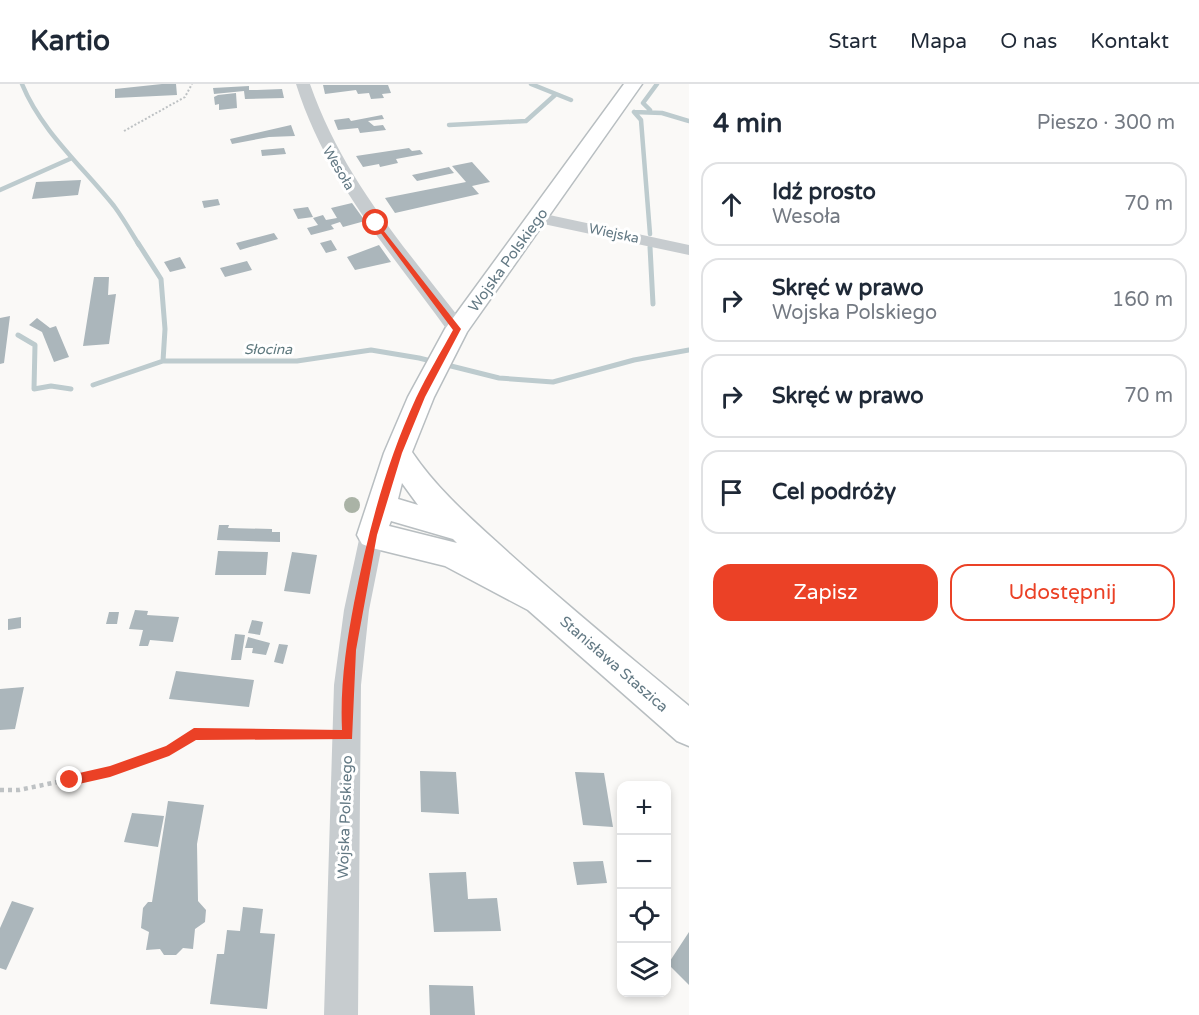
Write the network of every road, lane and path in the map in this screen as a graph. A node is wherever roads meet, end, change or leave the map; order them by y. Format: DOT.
graph roads {
  1 [pos="192,84"];
  2 [pos="303,84"];
  3 [pos="633,84"];
  4 [pos="124,131"];
  5 [pos="540,218"];
  6 [pos="689,250"];
  7 [pos="452,339"];
  8 [pos="398,453"];
  9 [pos="381,506"];
  10 [pos="463,530"];
  11 [pos="372,535"];
  12 [pos="539,600"];
  13 [pos="689,729"];
  14 [pos="348,735"];
  15 [pos="0,790"];
  16 [pos="341,1015"];
  1 -- 4 [label="path"];
  2 -- 7 [label="street, Wesoła"];
  3 -- 5 [label="main road, Wojska Polskiego"];
  5 -- 6 [label="street, Wiejska"];
  5 -- 7 [label="main road, Wojska Polskiego"];
  7 -- 8 [label="main road, Wojska Polskiego"];
  8 -- 9 [label="main road, Wojska Polskiego"];
  8 -- 10 [label="main road"];
  9 -- 10 [label="main road"];
  9 -- 11 [label="main road, Wojska Polskiego"];
  10 -- 12 [label="main road"];
  11 -- 12 [label="main road"];
  11 -- 14 [label="street, Wojska Polskiego"];
  12 -- 13 [label="main road, Stanisława Staszica"];
  14 -- 15 [label="path"];
  14 -- 16 [label="street, Wojska Polskiego"];
}
